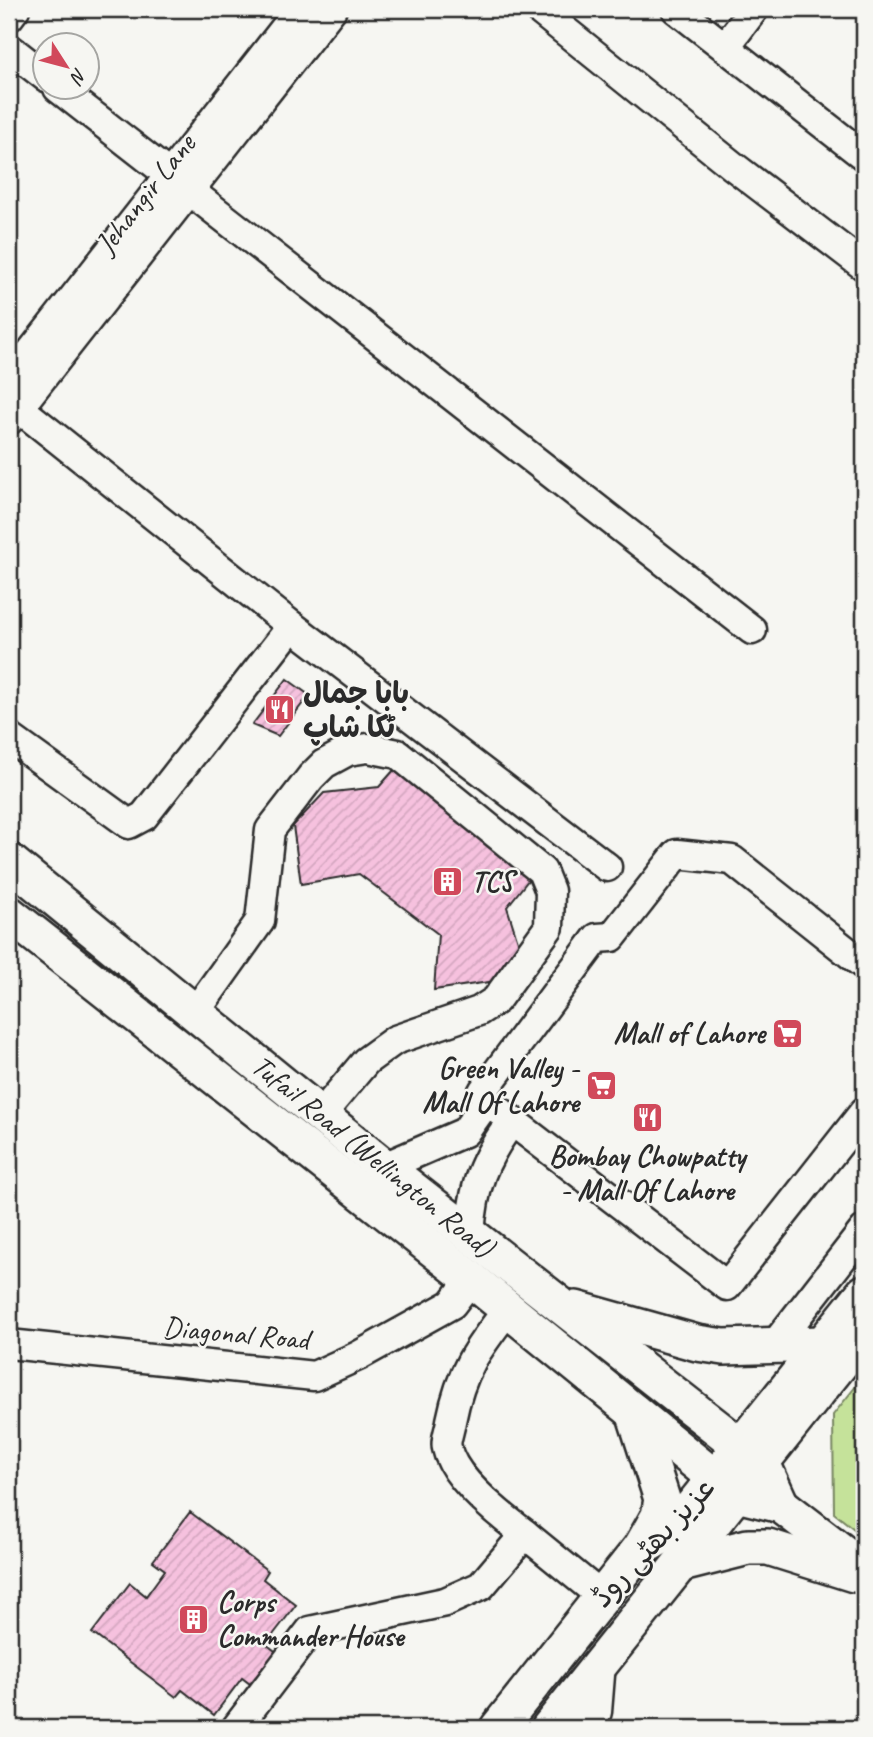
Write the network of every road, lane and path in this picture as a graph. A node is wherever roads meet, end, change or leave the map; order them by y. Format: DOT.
graph roads {
  1 [pos="15,9"];
  2 [pos="299,9"];
  3 [pos="332,9"];
  4 [pos="538,9"];
  5 [pos="676,9"];
  6 [pos="754,9"];
  7 [pos="9,18"];
  8 [pos="726,46"];
  9 [pos="9,48"];
  10 [pos="32,66"];
  11 [pos="76,102"];
  12 [pos="864,156"];
  13 [pos="180,183"];
  14 [pos="864,266"];
  15 [pos="9,380"];
  16 [pos="12,409"];
  17 [pos="292,626"];
  18 [pos="752,630"];
  19 [pos="9,737"];
  20 [pos="9,861"];
  21 [pos="607,867"];
  22 [pos="9,914"];
  23 [pos="864,965"];
  24 [pos="196,1011"];
  25 [pos="487,1101"];
  26 [pos="864,1112"];
  27 [pos="320,1116"];
  28 [pos="512,1121"];
  29 [pos="465,1132"];
  30 [pos="490,1150"];
  31 [pos="384,1167"];
  32 [pos="864,1230"];
  33 [pos="470,1235"];
  34 [pos="471,1279"];
  35 [pos="864,1293"];
  36 [pos="559,1305"];
  37 [pos="509,1309"];
  38 [pos="864,1334"];
  39 [pos="9,1344"];
  40 [pos="822,1344"];
  41 [pos="773,1347"];
  42 [pos="634,1410"];
  43 [pos="751,1454"];
  44 [pos="726,1486"];
  45 [pos="781,1505"];
  46 [pos="525,1534"];
  47 [pos="640,1549"];
  48 [pos="681,1564"];
  49 [pos="864,1569"];
  50 [pos="864,1577"];
  51 [pos="601,1596"];
  52 [pos="601,1663"];
  53 [pos="236,1728"];
  54 [pos="498,1728"];
  55 [pos="548,1728"];
  56 [pos="584,1728"];
  1 -- 7 [label="street"];
  2 -- 13 [label="street, Jehangir Lane"];
  3 -- 13 [label="street, Jehangir Lane"];
  4 -- 14 [label="street"];
  5 -- 8 [label="street"];
  6 -- 8 [label="street"];
  8 -- 12 [label="street"];
  9 -- 10 [label="street"];
  11 -- 13 [label="street"];
  13 -- 15 [label="street, Jehangir Lane"];
  13 -- 16 [label="street, Jehangir Lane"];
  13 -- 18 [label="street"];
  16 -- 17 [label="street"];
  17 -- 19 [label="street"];
  17 -- 21 [label="street"];
  20 -- 24 [label="main road, Tufail Road (Wellington Road)"];
  22 -- 34 [label="main road, Tufail Road (Wellington Road)"];
  23 -- 25 [label="street"];
  24 -- 27 [label="main road, Tufail Road (Wellington Road)"];
  24 -- 27 [label="street"];
  25 -- 28 [label="street"];
  25 -- 29 [label="street"];
  26 -- 28 [label="street"];
  27 -- 31 [label="main road, Tufail Road (Wellington Road)"];
  28 -- 30 [label="street"];
  29 -- 30 [label="street"];
  29 -- 31 [label="street"];
  30 -- 33 [label="street"];
  31 -- 33 [label="main road, Tufail Road (Wellington Road)"];
  32 -- 41 [label="street"];
  33 -- 36 [label="main road, Tufail Road (Wellington Road)"];
  34 -- 37 [label="main road, Tufail Road (Wellington Road)"];
  34 -- 39 [label="street, Diagonal Road"];
  35 -- 40 [label="main road, عزیز بھٹی روڈ"];
  36 -- 41 [label="main road"];
  36 -- 43 [label="main road, Tufail Road (Wellington Road)"];
  37 -- 42 [label="main road, Tufail Road (Wellington Road)"];
  37 -- 46 [label="street"];
  38 -- 43 [label="main road, عزیز بھٹی روڈ"];
  40 -- 41 [label="main road"];
  40 -- 43 [label="main road, عزیز بھٹی روڈ"];
  42 -- 44 [label="main road, Tufail Road (Wellington Road)"];
  42 -- 47 [label="main road"];
  43 -- 44 [label="main road, عزیز بھٹی روڈ"];
  43 -- 45 [label="main road"];
  44 -- 45 [label="main road"];
  44 -- 47 [label="main road, عزیز بھٹی روڈ"];
  44 -- 48 [label="main road, عزیز بھٹی روڈ"];
  45 -- 49 [label="main road"];
  46 -- 51 [label="street"];
  46 -- 53 [label="street"];
  47 -- 51 [label="main road, عزیز بھٹی روڈ"];
  48 -- 50 [label="main road"];
  48 -- 52 [label="main road, عزیز بھٹی روڈ"];
  51 -- 54 [label="main road, عزیز بھٹی روڈ"];
  52 -- 55 [label="main road, عزیز بھٹی روڈ"];
  52 -- 56 [label="street"];
}
